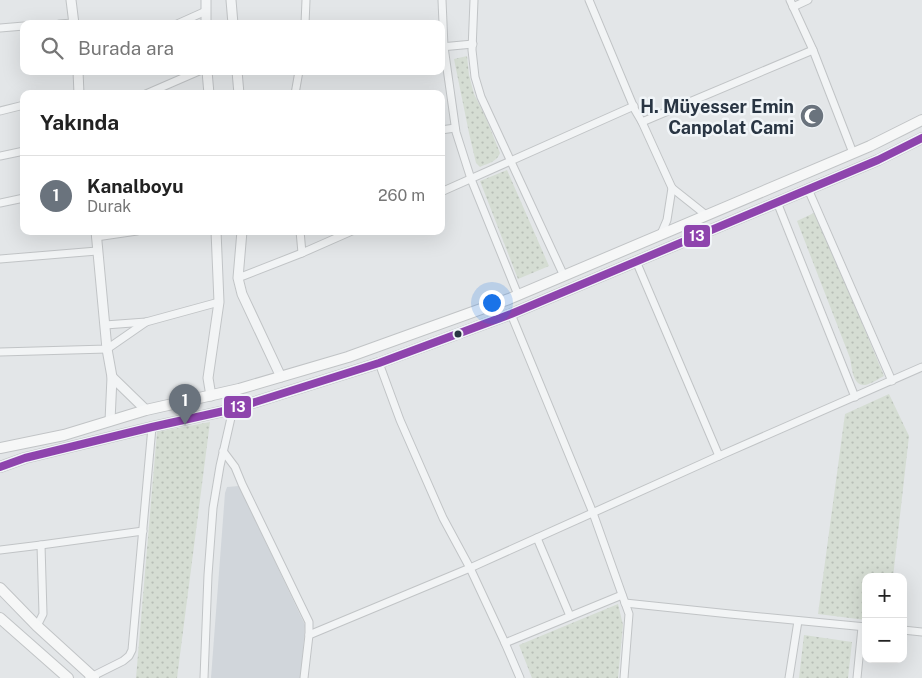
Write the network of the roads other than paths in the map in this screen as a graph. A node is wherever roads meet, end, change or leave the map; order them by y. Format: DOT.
graph roads {
  1 [pos="71,0"];
  2 [pos="206,0"];
  3 [pos="231,0"];
  4 [pos="306,0"];
  5 [pos="442,0"];
  6 [pos="474,0"];
  7 [pos="589,0"];
  8 [pos="808,0"];
  9 [pos="792,4"];
  10 [pos="206,10"];
  11 [pos="74,20"];
  12 [pos="185,20"];
  13 [pos="206,20"];
  14 [pos="233,20"];
  15 [pos="305,20"];
  16 [pos="442,20"];
  17 [pos="20,26"];
  18 [pos="0,28"];
  19 [pos="472,44"];
  20 [pos="445,47"];
  21 [pos="813,50"];
  22 [pos="445,66"];
  23 [pos="78,75"];
  24 [pos="190,75"];
  25 [pos="207,75"];
  26 [pos="237,75"];
  27 [pos="298,75"];
  28 [pos="78,90"];
  29 [pos="155,90"];
  30 [pos="209,90"];
  31 [pos="239,90"];
  32 [pos="296,90"];
  33 [pos="634,106"];
  34 [pos="20,107"];
  35 [pos="0,111"];
  36 [pos="922,120"];
  37 [pos="642,122"];
  38 [pos="455,128"];
  39 [pos="445,129"];
  40 [pos="922,138"];
  41 [pos="20,152"];
  42 [pos="853,153"];
  43 [pos="0,156"];
  44 [pos="510,161"];
  45 [pos="471,179"];
  46 [pos="672,188"];
  47 [pos="808,189"];
  48 [pos="445,190"];
  49 [pos="20,199"];
  50 [pos="777,202"];
  51 [pos="0,203"];
  52 [pos="706,215"];
  53 [pos="660,234"];
  54 [pos="96,235"];
  55 [pos="216,235"];
  56 [pos="242,235"];
  57 [pos="300,235"];
  58 [pos="343,235"];
  59 [pos="97,251"];
  60 [pos="302,253"];
  61 [pos="0,259"];
  62 [pos="636,261"];
  63 [pos="564,276"];
  64 [pos="238,278"];
  65 [pos="518,295"];
  66 [pos="219,302"];
  67 [pos="511,314"];
  68 [pos="146,322"];
  69 [pos="105,325"];
  70 [pos="108,349"];
  71 [pos="0,352"];
  72 [pos="379,363"];
  73 [pos="922,368"];
  74 [pos="112,377"];
  75 [pos="280,377"];
  76 [pos="892,380"];
  77 [pos="211,396"];
  78 [pos="855,397"];
  79 [pos="233,409"];
  80 [pos="146,410"];
  81 [pos="110,421"];
  82 [pos="152,427"];
  83 [pos="0,448"];
  84 [pos="223,451"];
  85 [pos="719,456"];
  86 [pos="0,467"];
  87 [pos="593,513"];
  88 [pos="143,531"];
  89 [pos="537,538"];
  90 [pos="41,545"];
  91 [pos="0,550"];
  92 [pos="470,568"];
  93 [pos="0,588"];
  94 [pos="622,595"];
  95 [pos="625,603"];
  96 [pos="570,616"];
  97 [pos="0,618"];
  98 [pos="798,621"];
  99 [pos="36,626"];
  100 [pos="862,627"];
  101 [pos="907,630"];
  102 [pos="922,632"];
  103 [pos="308,635"];
  104 [pos="862,642"];
  105 [pos="505,643"];
  106 [pos="92,677"];
  107 [pos="68,678"];
  108 [pos="204,678"];
  109 [pos="304,678"];
  110 [pos="520,678"];
  111 [pos="624,678"];
  112 [pos="789,678"];
  113 [pos="857,678"];
  1 -- 11 [label="street"];
  2 -- 10 [label="street"];
  3 -- 14 [label="street"];
  4 -- 15 [label="street"];
  5 -- 16 [label="street"];
  6 -- 19 [label="street"];
  7 -- 33 [label="street"];
  8 -- 9 [label="street"];
  9 -- 21 [label="street"];
  10 -- 12 [label="street"];
  10 -- 13 [label="street"];
  17 -- 18 [label="street"];
  19 -- 20 [label="street"];
  19 -- 44 [label="street"];
  21 -- 37 [label="street"];
  21 -- 42 [label="street"];
  22 -- 38 [label="street"];
  23 -- 28 [label="street"];
  24 -- 29 [label="street"];
  25 -- 30 [label="street"];
  26 -- 31 [label="street"];
  27 -- 32 [label="street"];
  33 -- 37 [label="street"];
  33 -- 44 [label="street"];
  34 -- 35 [label="street"];
  36 -- 42 [label="main road"];
  37 -- 46 [label="street"];
  38 -- 39 [label="street"];
  38 -- 45 [label="street"];
  40 -- 47 [label="main road"];
  41 -- 43 [label="street"];
  42 -- 52 [label="main road"];
  44 -- 45 [label="street"];
  44 -- 63 [label="street"];
  45 -- 48 [label="street"];
  45 -- 65 [label="street"];
  46 -- 52 [label="street"];
  46 -- 53 [label="street"];
  47 -- 50 [label="main road"];
  47 -- 76 [label="street"];
  49 -- 51 [label="street"];
  50 -- 62 [label="main road"];
  50 -- 78 [label="street"];
  52 -- 53 [label="main road"];
  53 -- 63 [label="main road"];
  54 -- 59 [label="street"];
  55 -- 66 [label="street"];
  56 -- 64 [label="street"];
  57 -- 60 [label="street"];
  58 -- 60 [label="street"];
  59 -- 61 [label="street"];
  59 -- 69 [label="street"];
  60 -- 64 [label="street"];
  62 -- 67 [label="main road"];
  62 -- 85 [label="street"];
  63 -- 65 [label="main road"];
  64 -- 75 [label="street"];
  65 -- 75 [label="main road"];
  66 -- 68 [label="street"];
  66 -- 77 [label="street"];
  67 -- 72 [label="main road"];
  67 -- 87 [label="street"];
  68 -- 69 [label="street"];
  68 -- 70 [label="street"];
  69 -- 70 [label="street"];
  70 -- 71 [label="street"];
  70 -- 74 [label="street"];
  72 -- 79 [label="main road"];
  72 -- 92 [label="street"];
  73 -- 76 [label="street"];
  74 -- 80 [label="street"];
  74 -- 81 [label="street"];
  75 -- 77 [label="main road"];
  76 -- 78 [label="street"];
  77 -- 80 [label="main road"];
  78 -- 85 [label="street"];
  79 -- 82 [label="main road"];
  79 -- 84 [label="street"];
  80 -- 81 [label="main road"];
  81 -- 83 [label="main road"];
  82 -- 86 [label="main road"];
  82 -- 88 [label="street"];
  84 -- 103 [label="street"];
  84 -- 108 [label="street"];
  85 -- 87 [label="street"];
  87 -- 89 [label="street"];
  87 -- 94 [label="street"];
  88 -- 90 [label="street"];
  88 -- 106 [label="street"];
  89 -- 92 [label="street"];
  89 -- 96 [label="street"];
  90 -- 91 [label="street"];
  90 -- 99 [label="street"];
  92 -- 103 [label="street"];
  92 -- 105 [label="street"];
  93 -- 99 [label="main road"];
  94 -- 95 [label="street"];
  94 -- 96 [label="street"];
  95 -- 98 [label="street"];
  95 -- 111 [label="street"];
  96 -- 105 [label="street"];
  97 -- 107 [label="main road"];
  98 -- 100 [label="street"];
  98 -- 112 [label="street"];
  99 -- 106 [label="main road"];
  101 -- 102 [label="street"];
  103 -- 109 [label="street"];
  104 -- 113 [label="street"];
  105 -- 110 [label="street"];
}
